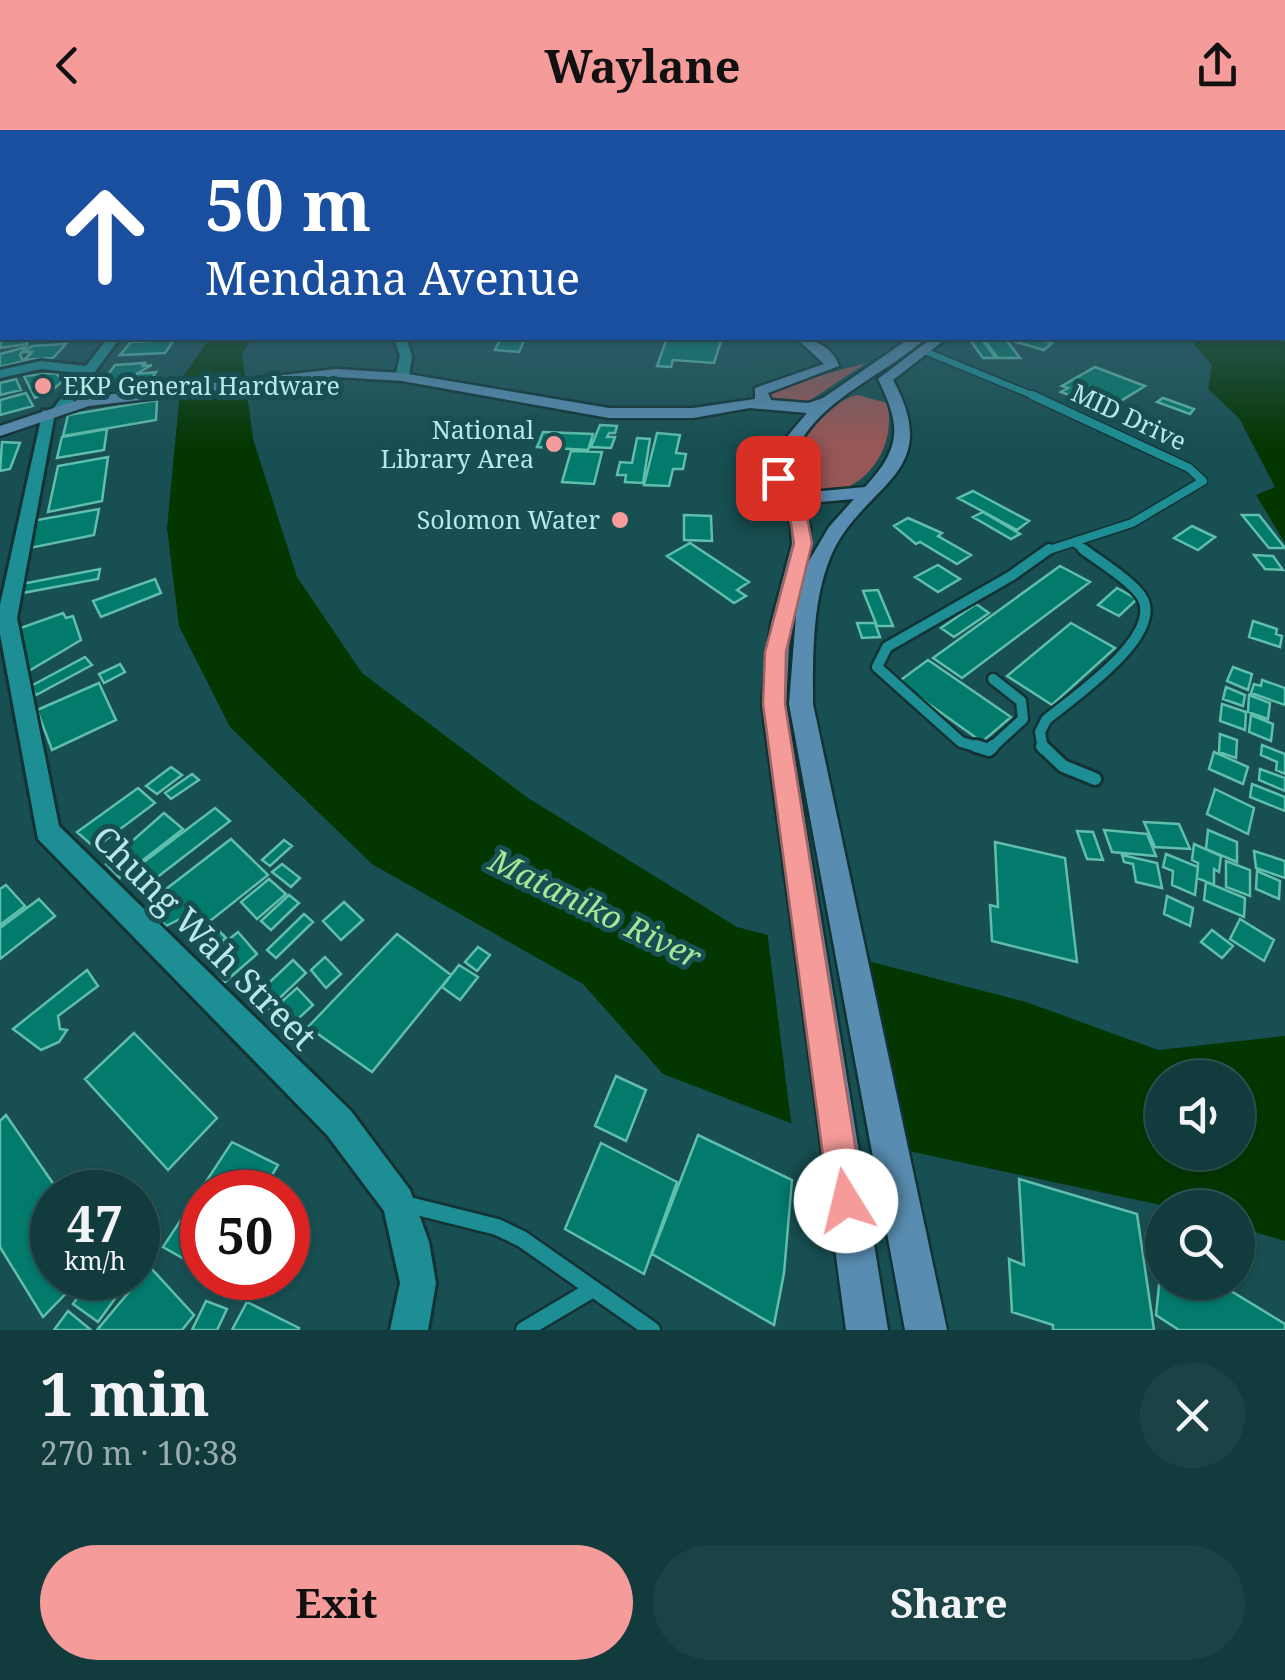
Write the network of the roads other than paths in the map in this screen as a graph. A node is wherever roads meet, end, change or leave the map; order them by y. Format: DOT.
graph roads {
  1 [pos="112,340"];
  2 [pos="401,340"];
  3 [pos="805,340"];
  4 [pos="927,342"];
  5 [pos="830,358"];
  6 [pos="889,359"];
  7 [pos="86,370"];
  8 [pos="0,374"];
  9 [pos="402,377"];
  10 [pos="836,398"];
  11 [pos="898,402"];
  12 [pos="764,403"];
  13 [pos="54,411"];
  14 [pos="0,431"];
  15 [pos="801,431"];
  16 [pos="778,478"];
  17 [pos="867,492"];
  18 [pos="1074,542"];
  19 [pos="994,679"];
  20 [pos="1095,779"];
  21 [pos="398,1202"];
  22 [pos="593,1289"];
  23 [pos="923,1317"];
  24 [pos="864,1320"];
  25 [pos="408,1330"];
  26 [pos="524,1330"];
  27 [pos="652,1330"];
  1 -- 7 [label="street"];
  2 -- 9 [label="street"];
  3 -- 5 [label="main road"];
  4 -- 6 [label="main road"];
  4 -- 11 [label="main road"];
  4 -- 18 [label="lane, MID Drive"];
  5 -- 6 [label="main road"];
  5 -- 12 [label="main road"];
  6 -- 10 [label="main road"];
  7 -- 8 [label="street"];
  7 -- 13 [label="street"];
  9 -- 12 [label="main road"];
  9 -- 13 [label="main road"];
  10 -- 11 [label="main road"];
  10 -- 12 [label="main road"];
  10 -- 15 [label="main road"];
  11 -- 17 [label="main road"];
  12 -- 15 [label="main road"];
  13 -- 14 [label="main road"];
  13 -- 21 [label="street, Chung Wah Street"];
  15 -- 16 [label="main road"];
  16 -- 17 [label="main road"];
  16 -- 24 [label="main road"];
  17 -- 23 [label="main road"];
  18 -- 19 [label="lane"];
  18 -- 20 [label="lane"];
  21 -- 22 [label="lane"];
  21 -- 25 [label="street"];
  22 -- 26 [label="lane"];
  22 -- 27 [label="lane"];
}
